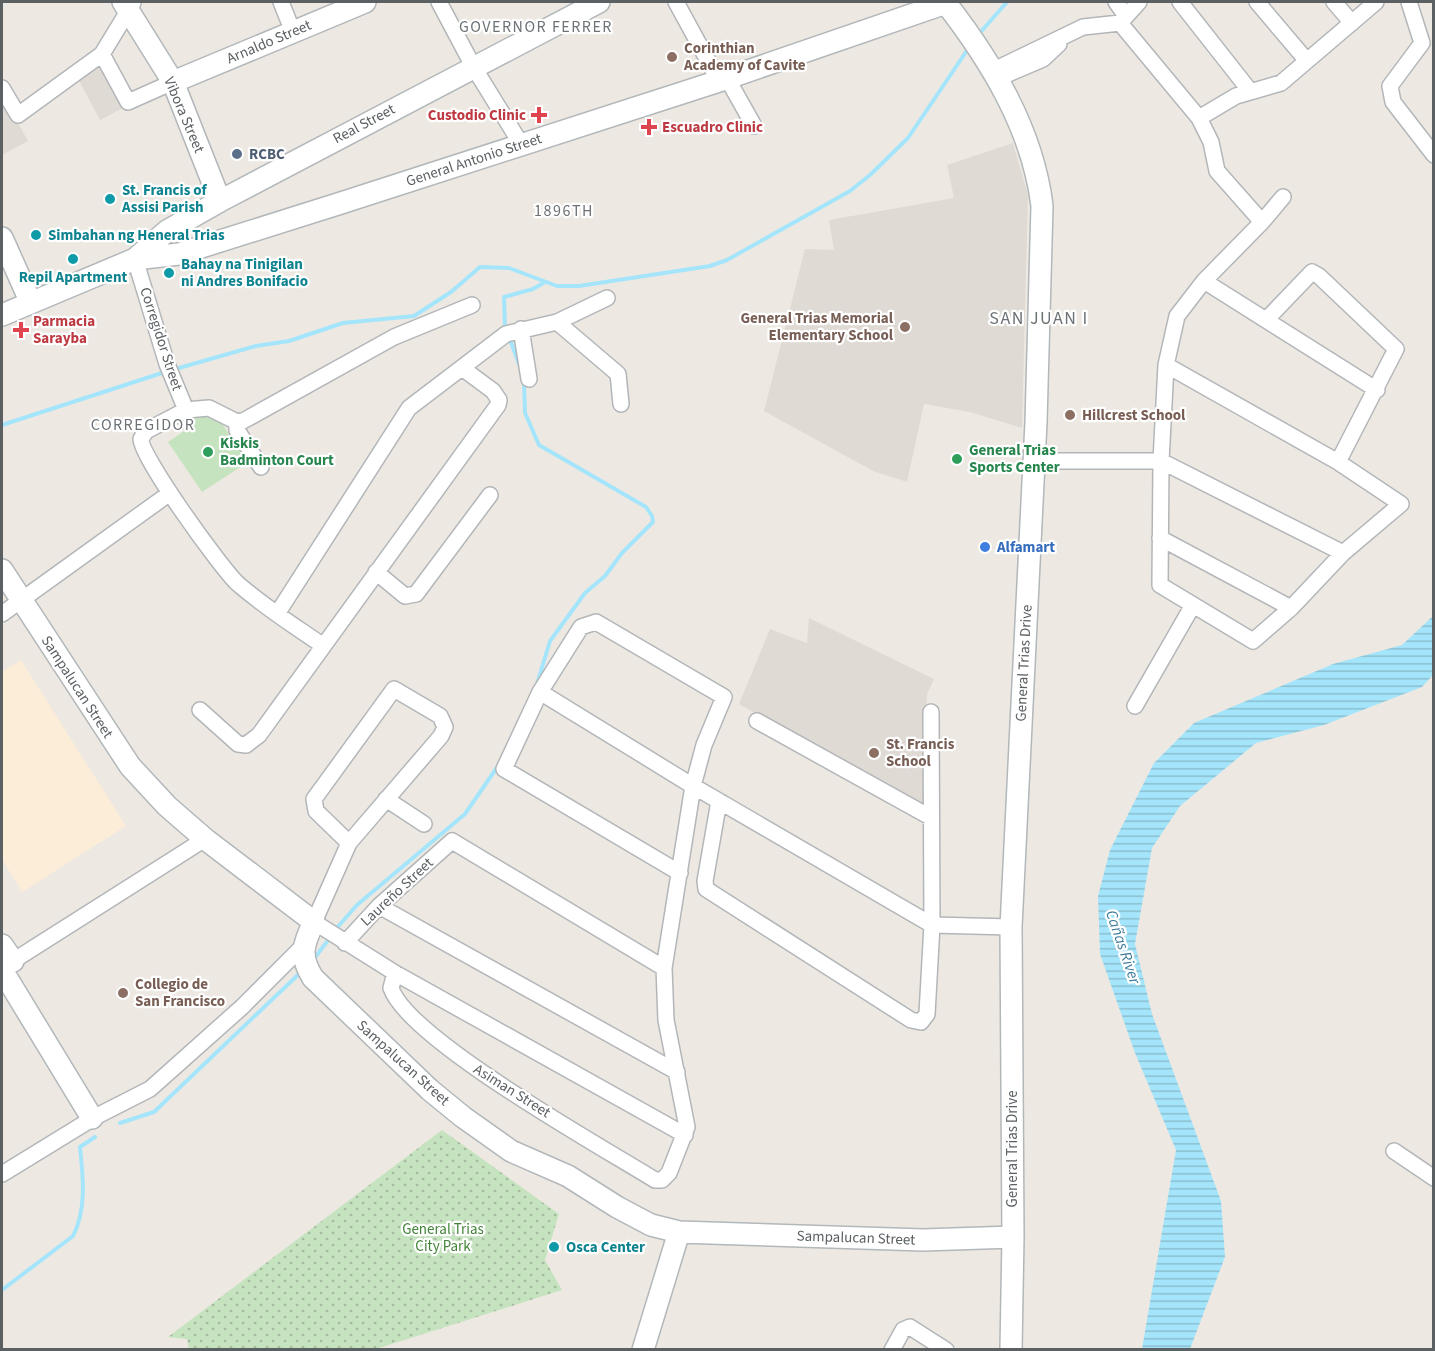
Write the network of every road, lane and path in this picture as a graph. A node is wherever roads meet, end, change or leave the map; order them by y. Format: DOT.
graph roads {
  1 [pos="281,2"];
  2 [pos="365,2"];
  3 [pos="439,2"];
  4 [pos="599,2"];
  5 [pos="676,2"];
  6 [pos="946,2"];
  7 [pos="1116,2"];
  8 [pos="1139,2"];
  9 [pos="1180,2"];
  10 [pos="1257,2"];
  11 [pos="1334,2"];
  12 [pos="1376,2"];
  13 [pos="1409,2"];
  14 [pos="129,5"];
  15 [pos="1123,19"];
  16 [pos="1352,23"];
  17 [pos="293,32"];
  18 [pos="102,54"];
  19 [pos="1307,61"];
  20 [pos="473,66"];
  21 [pos="996,74"];
  22 [pos="723,79"];
  23 [pos="173,82"];
  24 [pos="2,88"];
  25 [pos="1250,91"];
  26 [pos="1199,118"];
  27 [pos="754,126"];
  28 [pos="522,144"];
  29 [pos="1434,155"];
  30 [pos="1283,197"];
  31 [pos="220,201"];
  32 [pos="1262,222"];
  33 [pos="2,238"];
  34 [pos="135,259"];
  35 [pos="1204,281"];
  36 [pos="607,298"];
  37 [pos="32,303"];
  38 [pos="472,305"];
  39 [pos="2,315"];
  40 [pos="1266,320"];
  41 [pos="557,322"];
  42 [pos="521,329"];
  43 [pos="1167,365"];
  44 [pos="462,368"];
  45 [pos="529,379"];
  46 [pos="1377,390"];
  47 [pos="621,404"];
  48 [pos="186,410"];
  49 [pos="237,422"];
  50 [pos="1033,461"];
  51 [pos="1161,461"];
  52 [pos="1338,462"];
  53 [pos="261,467"];
  54 [pos="170,493"];
  55 [pos="490,495"];
  56 [pos="1160,538"];
  57 [pos="1343,554"];
  58 [pos="2,570"];
  59 [pos="376,572"];
  60 [pos="21,602"];
  61 [pos="1193,605"];
  62 [pos="1291,608"];
  63 [pos="2,614"];
  64 [pos="277,614"];
  65 [pos="322,645"];
  66 [pos="540,692"];
  67 [pos="1136,706"];
  68 [pos="201,710"];
  69 [pos="931,712"];
  70 [pos="757,721"];
  71 [pos="693,786"];
  72 [pos="386,800"];
  73 [pos="719,801"];
  74 [pos="930,817"];
  75 [pos="424,824"];
  76 [pos="205,839"];
  77 [pos="349,843"];
  78 [pos="680,873"];
  79 [pos="379,906"];
  80 [pos="314,922"];
  81 [pos="932,925"];
  82 [pos="1011,927"];
  83 [pos="345,943"];
  84 [pos="303,946"];
  85 [pos="4,961"];
  86 [pos="664,968"];
  87 [pos="395,973"];
  88 [pos="676,1072"];
  89 [pos="92,1118"];
  90 [pos="685,1135"];
  91 [pos="1394,1151"];
  92 [pos="2,1174"];
  93 [pos="1434,1178"];
  94 [pos="679,1232"];
  95 [pos="1013,1237"];
  96 [pos="643,1350"];
  97 [pos="892,1350"];
  98 [pos="946,1350"];
  99 [pos="1011,1350"];
  1 -- 17 [label="street"];
  2 -- 17 [label="main road, Arnaldo Street"];
  3 -- 20 [label="street"];
  4 -- 20 [label="main road, Real Street"];
  5 -- 22 [label="street"];
  6 -- 21 [label="main road, General Trias Drive"];
  6 -- 22 [label="main road, General Antonio Street"];
  7 -- 15 [label="street"];
  8 -- 15 [label="street"];
  9 -- 25 [label="street"];
  10 -- 19 [label="street"];
  11 -- 16 [label="street"];
  12 -- 16 [label="street"];
  13 -- 29 [label="street"];
  14 -- 18 [label="street"];
  14 -- 23 [label="main road, Vibora Street"];
  15 -- 21 [label="street"];
  15 -- 26 [label="street"];
  16 -- 19 [label="street"];
  17 -- 23 [label="main road, Arnaldo Street"];
  18 -- 23 [label="street"];
  18 -- 24 [label="street"];
  19 -- 25 [label="street"];
  20 -- 28 [label="street"];
  20 -- 31 [label="main road, Real Street"];
  21 -- 50 [label="main road, General Trias Drive"];
  22 -- 27 [label="street"];
  22 -- 28 [label="main road, General Antonio Street"];
  23 -- 31 [label="main road, Vibora Street"];
  25 -- 26 [label="street"];
  26 -- 32 [label="street"];
  28 -- 34 [label="main road, General Antonio Street"];
  30 -- 32 [label="street"];
  31 -- 34 [label="main road, Real Street"];
  32 -- 35 [label="street"];
  33 -- 37 [label="main road"];
  34 -- 37 [label="main road, General Antonio Street"];
  34 -- 48 [label="street, Corregidor Street"];
  35 -- 40 [label="street"];
  35 -- 43 [label="street"];
  36 -- 41 [label="street"];
  37 -- 39 [label="main road, General Antonio Street"];
  38 -- 49 [label="street"];
  40 -- 46 [label="street"];
  40 -- 46 [label="street"];
  41 -- 42 [label="street"];
  41 -- 47 [label="street"];
  42 -- 44 [label="street"];
  42 -- 45 [label="street"];
  43 -- 51 [label="street"];
  43 -- 52 [label="street"];
  44 -- 59 [label="street"];
  44 -- 64 [label="street"];
  46 -- 52 [label="street"];
  48 -- 49 [label="street"];
  48 -- 54 [label="street, Corregidor Street"];
  49 -- 53 [label="street"];
  50 -- 51 [label="street"];
  50 -- 82 [label="main road, General Trias Drive"];
  51 -- 56 [label="street"];
  51 -- 57 [label="street"];
  52 -- 57 [label="street"];
  54 -- 60 [label="street"];
  54 -- 64 [label="street"];
  55 -- 59 [label="street"];
  56 -- 61 [label="street"];
  56 -- 62 [label="street"];
  57 -- 62 [label="street"];
  58 -- 60 [label="main road, Sampalucan Street"];
  59 -- 65 [label="street"];
  60 -- 63 [label="street"];
  60 -- 76 [label="main road, Sampalucan Street"];
  61 -- 62 [label="street"];
  61 -- 67 [label="street"];
  64 -- 65 [label="street"];
  65 -- 68 [label="street"];
  66 -- 71 [label="street"];
  66 -- 71 [label="street"];
  66 -- 78 [label="street"];
  69 -- 74 [label="street"];
  70 -- 74 [label="street"];
  71 -- 73 [label="street"];
  71 -- 78 [label="street"];
  72 -- 75 [label="street"];
  72 -- 77 [label="street"];
  72 -- 77 [label="street"];
  73 -- 81 [label="street"];
  73 -- 81 [label="street"];
  74 -- 81 [label="street"];
  76 -- 80 [label="main road, Sampalucan Street"];
  76 -- 85 [label="street"];
  77 -- 80 [label="street"];
  78 -- 86 [label="street"];
  79 -- 83 [label="street, Laureño Street"];
  79 -- 86 [label="street, Laureño Street"];
  79 -- 88 [label="street"];
  80 -- 83 [label="street"];
  80 -- 84 [label="main road"];
  81 -- 82 [label="street"];
  82 -- 95 [label="main road, General Trias Drive"];
  83 -- 87 [label="street"];
  84 -- 89 [label="street"];
  84 -- 94 [label="main road, Sampalucan Street"];
  85 -- 89 [label="main road"];
  86 -- 88 [label="street"];
  87 -- 90 [label="street"];
  87 -- 90 [label="street, Asiman Street"];
  88 -- 90 [label="street"];
  89 -- 92 [label="street"];
  91 -- 93 [label="street"];
  94 -- 95 [label="main road, Sampalucan Street"];
  94 -- 96 [label="main road"];
  95 -- 99 [label="main road, General Trias Drive"];
  97 -- 98 [label="street"];
}
